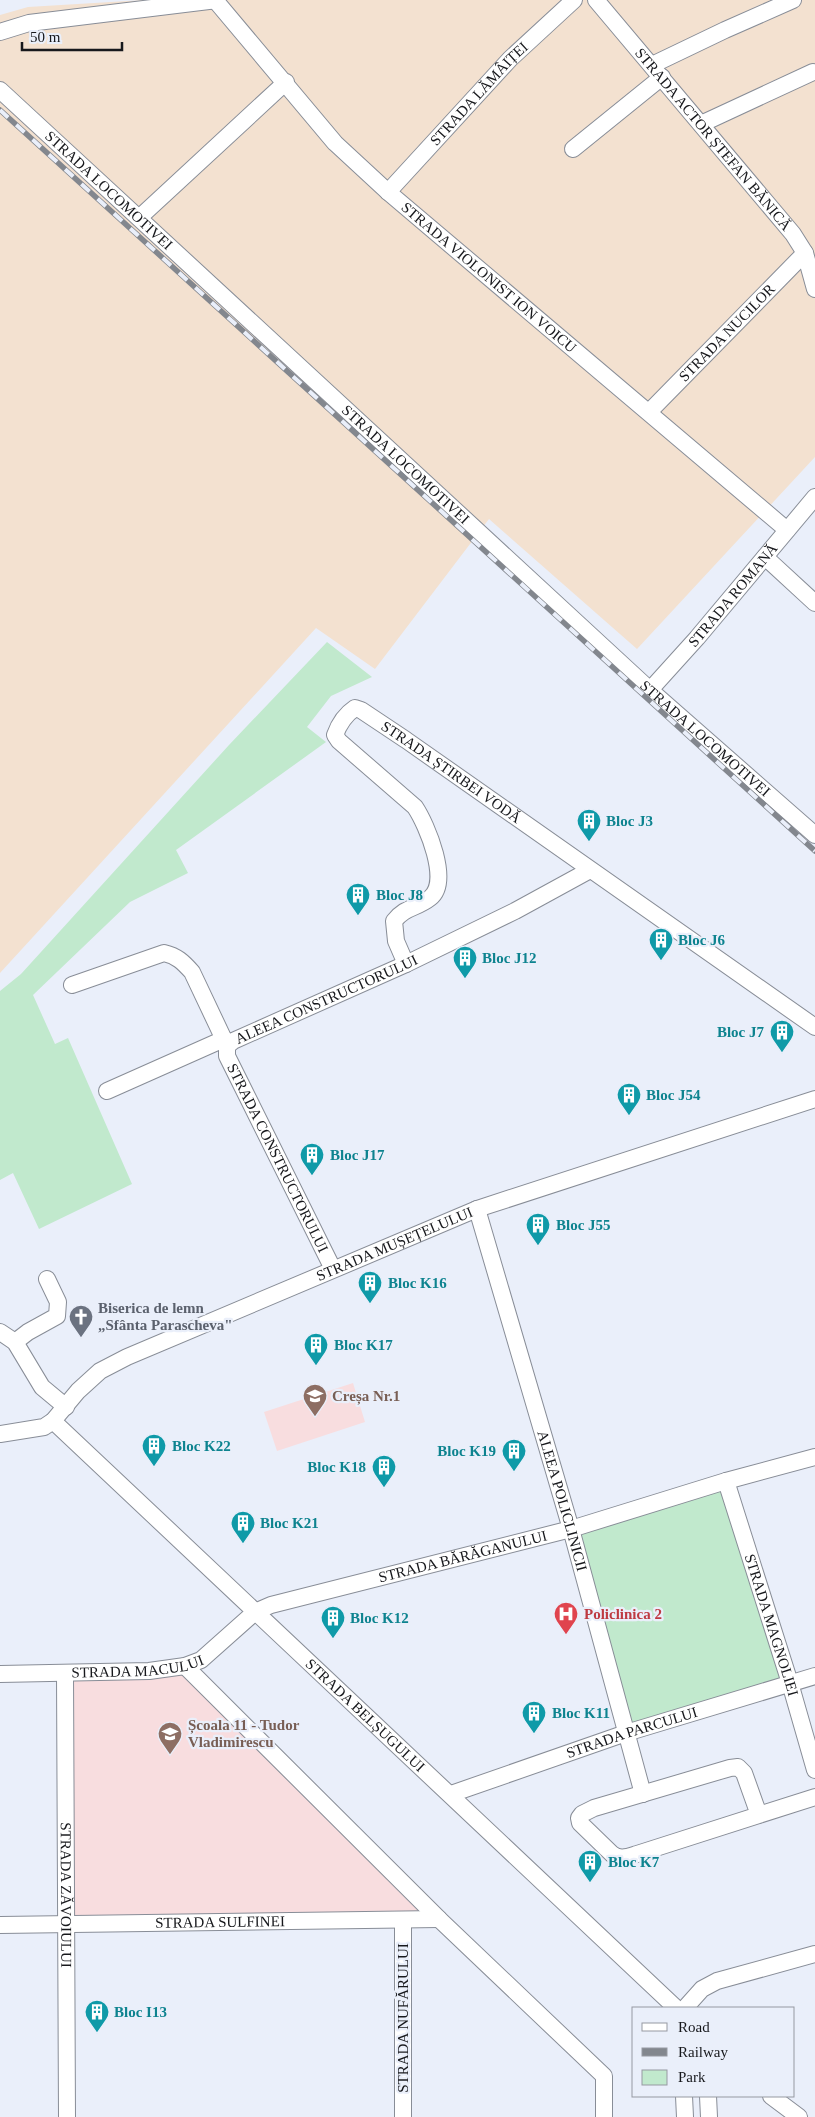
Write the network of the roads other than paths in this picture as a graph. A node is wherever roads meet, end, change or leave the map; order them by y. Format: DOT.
graph roads {
  1 [pos="216,0"];
  2 [pos="574,0"];
  3 [pos="596,0"];
  4 [pos="793,0"];
  5 [pos="0,32"];
  6 [pos="657,71"];
  7 [pos="813,72"];
  8 [pos="286,82"];
  9 [pos="0,90"];
  10 [pos="701,124"];
  11 [pos="573,149"];
  12 [pos="388,192"];
  13 [pos="140,217"];
  14 [pos="805,253"];
  15 [pos="815,288"];
  16 [pos="649,412"];
  17 [pos="815,497"];
  18 [pos="787,530"];
  19 [pos="765,557"];
  20 [pos="815,603"];
  21 [pos="650,690"];
  22 [pos="815,835"];
  23 [pos="590,870"];
  24 [pos="406,964"];
  25 [pos="72,985"];
  26 [pos="815,1027"];
  27 [pos="226,1042"];
  28 [pos="106,1091"];
  29 [pos="815,1099"];
  30 [pos="477,1209"];
  31 [pos="333,1269"];
  32 [pos="47,1279"];
  33 [pos="0,1332"];
  34 [pos="15,1342"];
  35 [pos="66,1407"];
  36 [pos="53,1421"];
  37 [pos="0,1434"];
  38 [pos="815,1457"];
  39 [pos="726,1482"];
  40 [pos="571,1529"];
  41 [pos="255,1612"];
  42 [pos="185,1666"];
  43 [pos="0,1674"];
  44 [pos="65,1674"];
  45 [pos="815,1676"];
  46 [pos="790,1683"];
  47 [pos="626,1733"];
  48 [pos="815,1770"];
  49 [pos="451,1794"];
  50 [pos="643,1794"];
  51 [pos="815,1797"];
  52 [pos="759,1815"];
  53 [pos="439,1919"];
  54 [pos="403,1920"];
  55 [pos="67,1924"];
  56 [pos="0,1925"];
  57 [pos="815,1954"];
  58 [pos="675,2007"];
  59 [pos="686,2007"];
  60 [pos="684,2097"];
  61 [pos="708,2097"];
  62 [pos="772,2097"];
  63 [pos="67,2117"];
  64 [pos="402,2117"];
  65 [pos="604,2117"];
  66 [pos="685,2117"];
  67 [pos="709,2117"];
  68 [pos="800,2117"];
  1 -- 5 [label="street"];
  1 -- 8 [label="street, STRADA VIOLONIST ION VOICU"];
  2 -- 12 [label="street, STRADA LĂMÂIȚEI"];
  3 -- 6 [label="street, STRADA ACTOR ȘTEFAN BĂNICĂ"];
  4 -- 6 [label="street"];
  6 -- 10 [label="street, STRADA ACTOR ȘTEFAN BĂNICĂ"];
  6 -- 11 [label="street"];
  7 -- 10 [label="street"];
  8 -- 12 [label="street, STRADA VIOLONIST ION VOICU"];
  8 -- 13 [label="street"];
  9 -- 13 [label="street, STRADA LOCOMOTIVEI"];
  10 -- 14 [label="street, STRADA ACTOR ȘTEFAN BĂNICĂ"];
  12 -- 16 [label="street, STRADA VIOLONIST ION VOICU"];
  13 -- 21 [label="street, STRADA LOCOMOTIVEI"];
  14 -- 15 [label="street, STRADA ACTOR ȘTEFAN BĂNICĂ"];
  14 -- 16 [label="street, STRADA NUCILOR"];
  16 -- 18 [label="street, STRADA VIOLONIST ION VOICU"];
  17 -- 18 [label="street, STRADA ROMANĂ"];
  18 -- 19 [label="street, STRADA ROMANĂ"];
  19 -- 20 [label="street"];
  19 -- 21 [label="street, STRADA ROMANĂ"];
  21 -- 22 [label="street, STRADA LOCOMOTIVEI"];
  23 -- 24 [label="street, ALEEA CONSTRUCTORULUI"];
  23 -- 24 [label="street, STRADA ȘTIRBEI VODĂ"];
  23 -- 26 [label="street, STRADA ȘTIRBEI VODĂ"];
  24 -- 27 [label="street, ALEEA CONSTRUCTORULUI"];
  25 -- 27 [label="street, ALEEA CONSTRUCTORULUI"];
  27 -- 28 [label="street"];
  27 -- 31 [label="street, STRADA CONSTRUCTORULUI"];
  29 -- 30 [label="street, STRADA MUȘEȚELULUI"];
  30 -- 31 [label="street, STRADA MUȘEȚELULUI"];
  30 -- 40 [label="street, ALEEA POLICLINICII"];
  31 -- 35 [label="street, STRADA MUȘEȚELULUI"];
  32 -- 34 [label="street"];
  33 -- 34 [label="street"];
  34 -- 35 [label="street"];
  35 -- 36 [label="street, STRADA MUȘEȚELULUI"];
  36 -- 37 [label="street, STRADA MUȘEȚELULUI"];
  36 -- 41 [label="street, STRADA BELȘUGULUI"];
  38 -- 39 [label="street, STRADA BĂRĂGANULUI"];
  39 -- 40 [label="street, STRADA BĂRĂGANULUI"];
  39 -- 46 [label="street, STRADA MAGNOLIEI"];
  40 -- 41 [label="street, STRADA BĂRĂGANULUI"];
  40 -- 47 [label="street, ALEEA POLICLINICII"];
  41 -- 42 [label="street, STRADA MACULUI"];
  41 -- 49 [label="street, STRADA BELȘUGULUI"];
  42 -- 44 [label="street, STRADA MACULUI"];
  42 -- 53 [label="street"];
  43 -- 44 [label="street, STRADA MACULUI"];
  44 -- 55 [label="street, STRADA ZĂVOIULUI"];
  45 -- 46 [label="street, STRADA PARCULUI"];
  46 -- 47 [label="street, STRADA PARCULUI"];
  46 -- 48 [label="street, STRADA MAGNOLIEI"];
  47 -- 49 [label="street, STRADA PARCULUI"];
  47 -- 50 [label="street, ALEEA POLICLINICII"];
  49 -- 58 [label="street, STRADA BELȘUGULUI"];
  50 -- 52 [label="street"];
  50 -- 52 [label="street"];
  51 -- 52 [label="street"];
  53 -- 54 [label="street, STRADA SULFINEI"];
  53 -- 65 [label="street"];
  54 -- 55 [label="street, STRADA SULFINEI"];
  54 -- 64 [label="street, STRADA NUFĂRULUI"];
  55 -- 56 [label="street, STRADA SULFINEI"];
  55 -- 63 [label="street, STRADA ZĂVOIULUI"];
  57 -- 59 [label="street"];
  60 -- 66 [label="street"];
  61 -- 67 [label="street"];
  62 -- 68 [label="street"];
}
